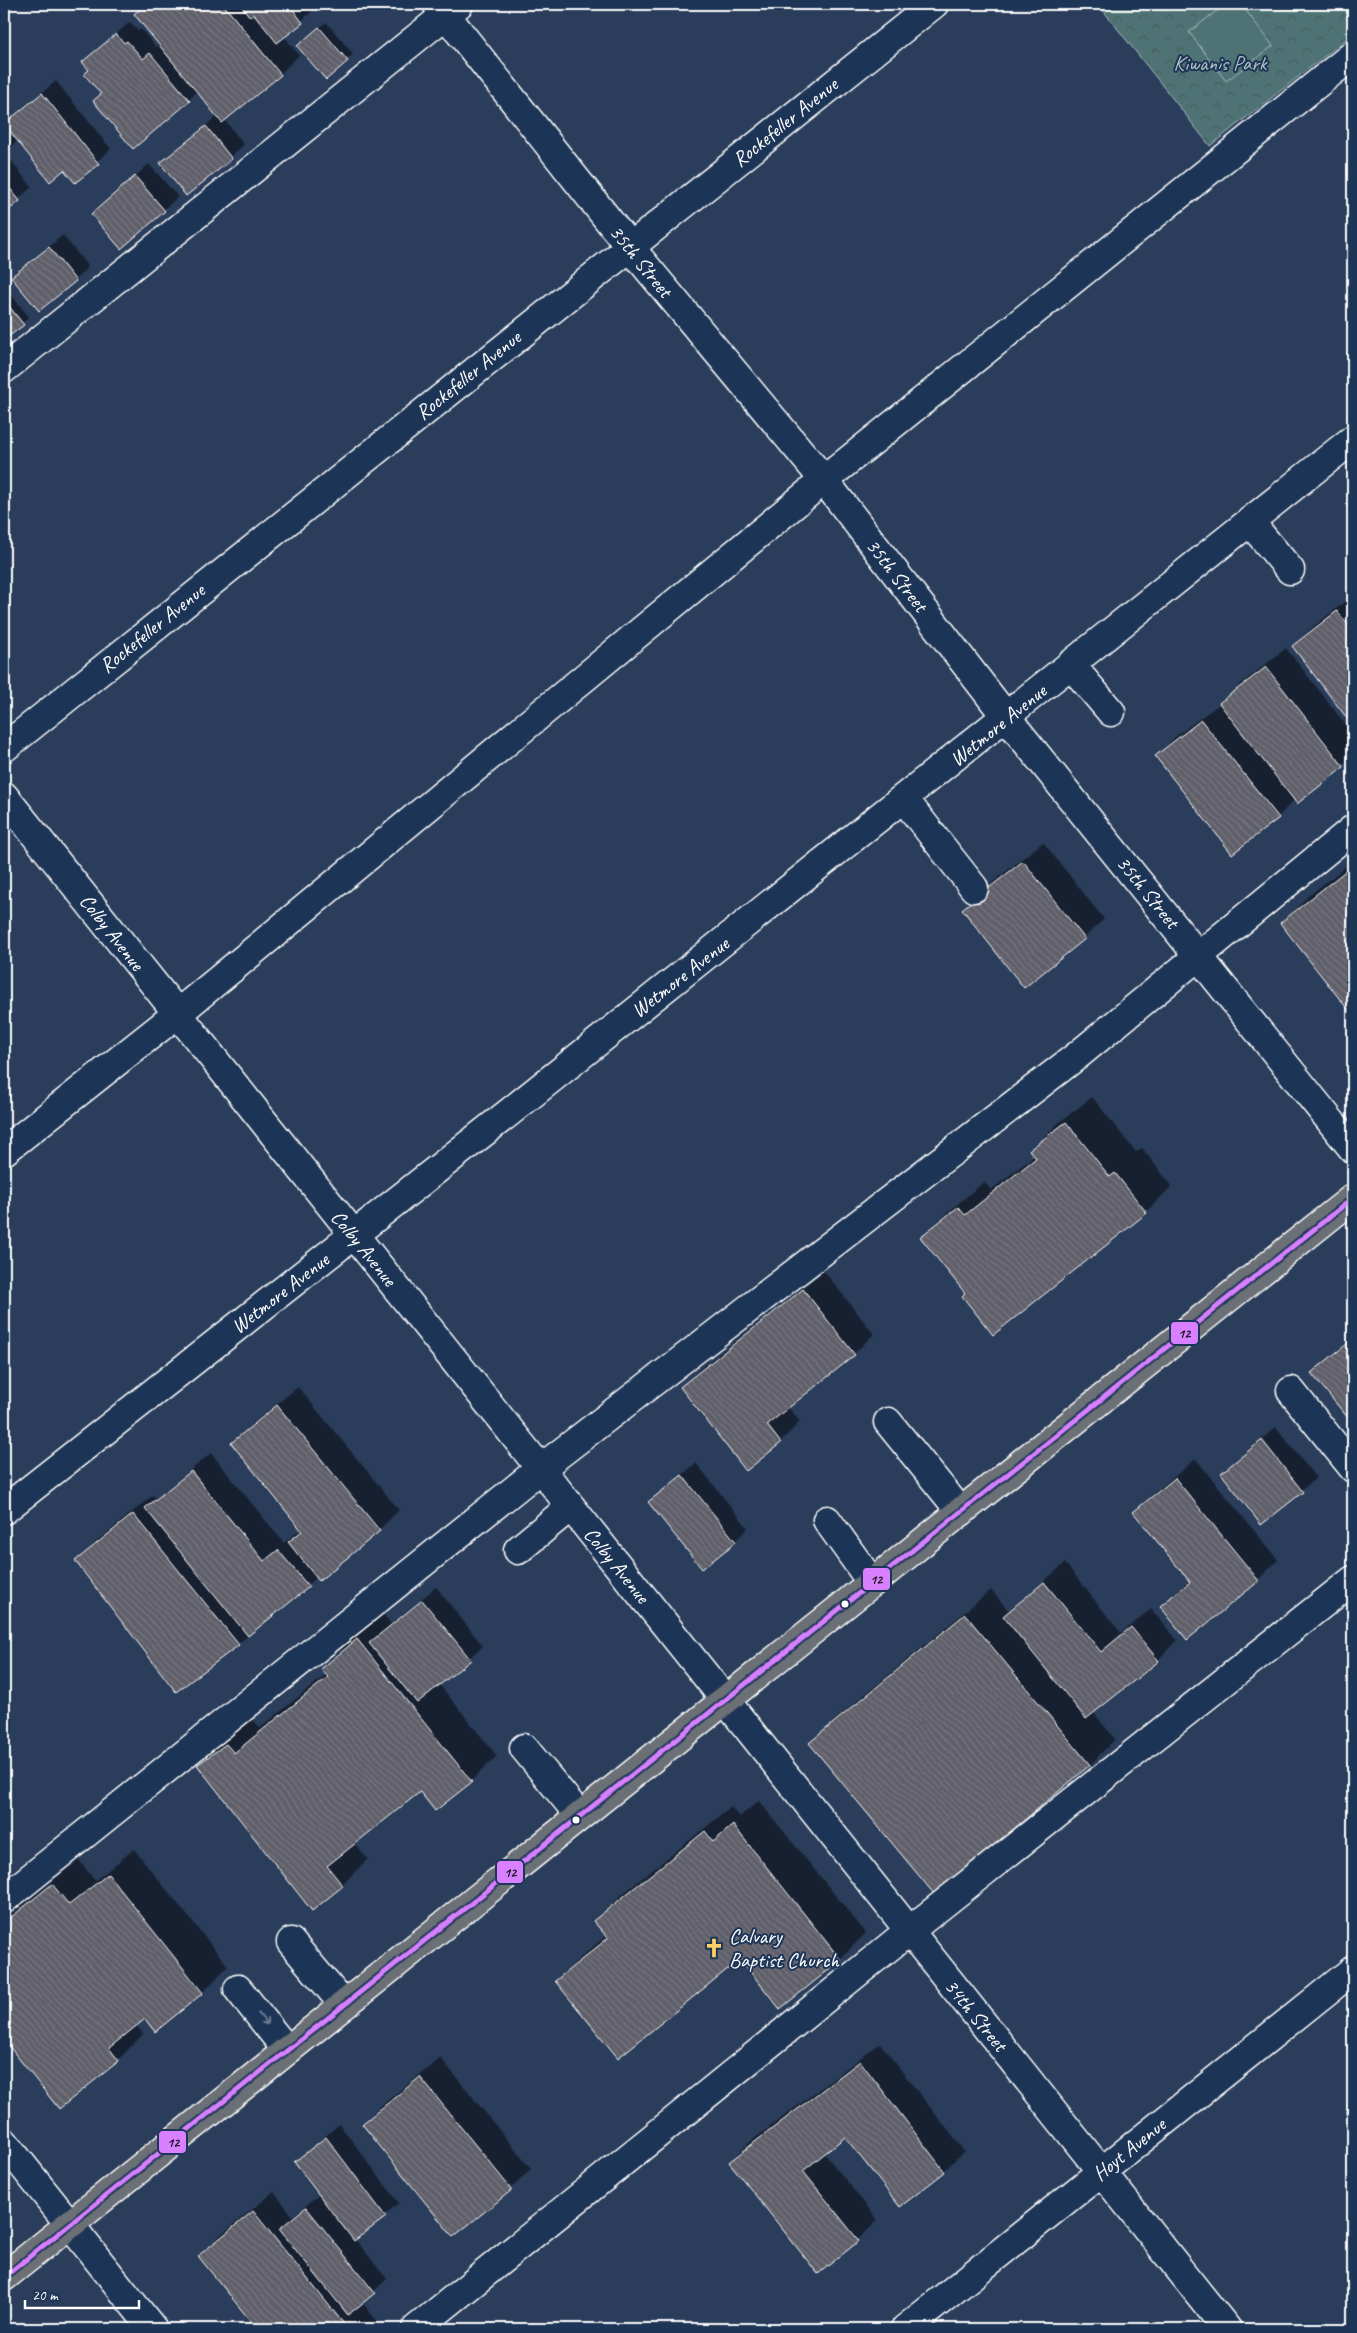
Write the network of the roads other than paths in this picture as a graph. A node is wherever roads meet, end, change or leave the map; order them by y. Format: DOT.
graph roads {
  1 [pos="934,4"];
  2 [pos="447,7"];
  3 [pos="1353,55"];
  4 [pos="629,246"];
  5 [pos="4,369"];
  6 [pos="1353,439"];
  7 [pos="824,480"];
  8 [pos="1250,522"];
  9 [pos="1290,570"];
  10 [pos="1072,666"];
  11 [pos="1110,712"];
  12 [pos="1007,718"];
  13 [pos="4,748"];
  14 [pos="4,796"];
  15 [pos="904,799"];
  16 [pos="1353,829"];
  17 [pos="974,888"];
  18 [pos="1200,956"];
  19 [pos="177,1014"];
  20 [pos="1353,1149"];
  21 [pos="4,1151"];
  22 [pos="1353,1198"];
  23 [pos="354,1236"];
  24 [pos="1291,1391"];
  25 [pos="888,1422"];
  26 [pos="1353,1468"];
  27 [pos="540,1469"];
  28 [pos="570,1507"];
  29 [pos="4,1510"];
  30 [pos="961,1512"];
  31 [pos="828,1520"];
  32 [pos="518,1550"];
  33 [pos="1353,1580"];
  34 [pos="872,1583"];
  35 [pos="725,1700"];
  36 [pos="524,1748"];
  37 [pos="580,1816"];
  38 [pos="4,1899"];
  39 [pos="909,1931"];
  40 [pos="291,1942"];
  41 [pos="1353,1970"];
  42 [pos="238,1988"];
  43 [pos="344,2005"];
  44 [pos="287,2050"];
  45 [pos="4,2142"];
  46 [pos="1101,2171"];
  47 [pos="69,2225"];
  48 [pos="4,2277"];
  49 [pos="153,2329"];
  50 [pos="416,2329"];
  51 [pos="905,2329"];
  52 [pos="1227,2329"];
  1 -- 4 [label="street, Rockefeller Avenue"];
  2 -- 4 [label="street, 35th Street"];
  2 -- 5 [label="street"];
  3 -- 7 [label="street"];
  4 -- 7 [label="street, 35th Street"];
  4 -- 13 [label="street, Rockefeller Avenue"];
  6 -- 8 [label="street, Wetmore Avenue"];
  7 -- 12 [label="street, 35th Street"];
  7 -- 19 [label="street"];
  8 -- 9 [label="street"];
  8 -- 10 [label="street, Wetmore Avenue"];
  10 -- 11 [label="street"];
  10 -- 12 [label="street, Wetmore Avenue"];
  12 -- 15 [label="street, Wetmore Avenue"];
  12 -- 18 [label="street, 35th Street"];
  14 -- 19 [label="street, Colby Avenue"];
  15 -- 17 [label="street"];
  15 -- 23 [label="street, Wetmore Avenue"];
  16 -- 18 [label="street"];
  18 -- 20 [label="street, 35th Street"];
  18 -- 27 [label="street"];
  19 -- 21 [label="street"];
  19 -- 23 [label="street, Colby Avenue"];
  22 -- 30 [label="main road"];
  23 -- 27 [label="street, Colby Avenue"];
  23 -- 29 [label="street, Wetmore Avenue"];
  24 -- 26 [label="street"];
  25 -- 30 [label="street"];
  27 -- 28 [label="street, Colby Avenue"];
  27 -- 38 [label="street"];
  28 -- 32 [label="street"];
  28 -- 35 [label="street, Colby Avenue"];
  30 -- 34 [label="main road"];
  31 -- 34 [label="street"];
  33 -- 39 [label="street"];
  34 -- 35 [label="main road"];
  35 -- 37 [label="main road"];
  35 -- 39 [label="street, 34th Street"];
  36 -- 37 [label="street"];
  37 -- 43 [label="main road"];
  39 -- 46 [label="street, 34th Street"];
  39 -- 50 [label="street"];
  40 -- 43 [label="street"];
  41 -- 46 [label="street, Hoyt Avenue"];
  42 -- 44 [label="street, one-way"];
  43 -- 44 [label="main road"];
  44 -- 47 [label="main road"];
  45 -- 47 [label="street"];
  46 -- 51 [label="street, Hoyt Avenue"];
  46 -- 52 [label="street, 34th Street"];
  47 -- 48 [label="main road"];
  47 -- 49 [label="street"];
}
